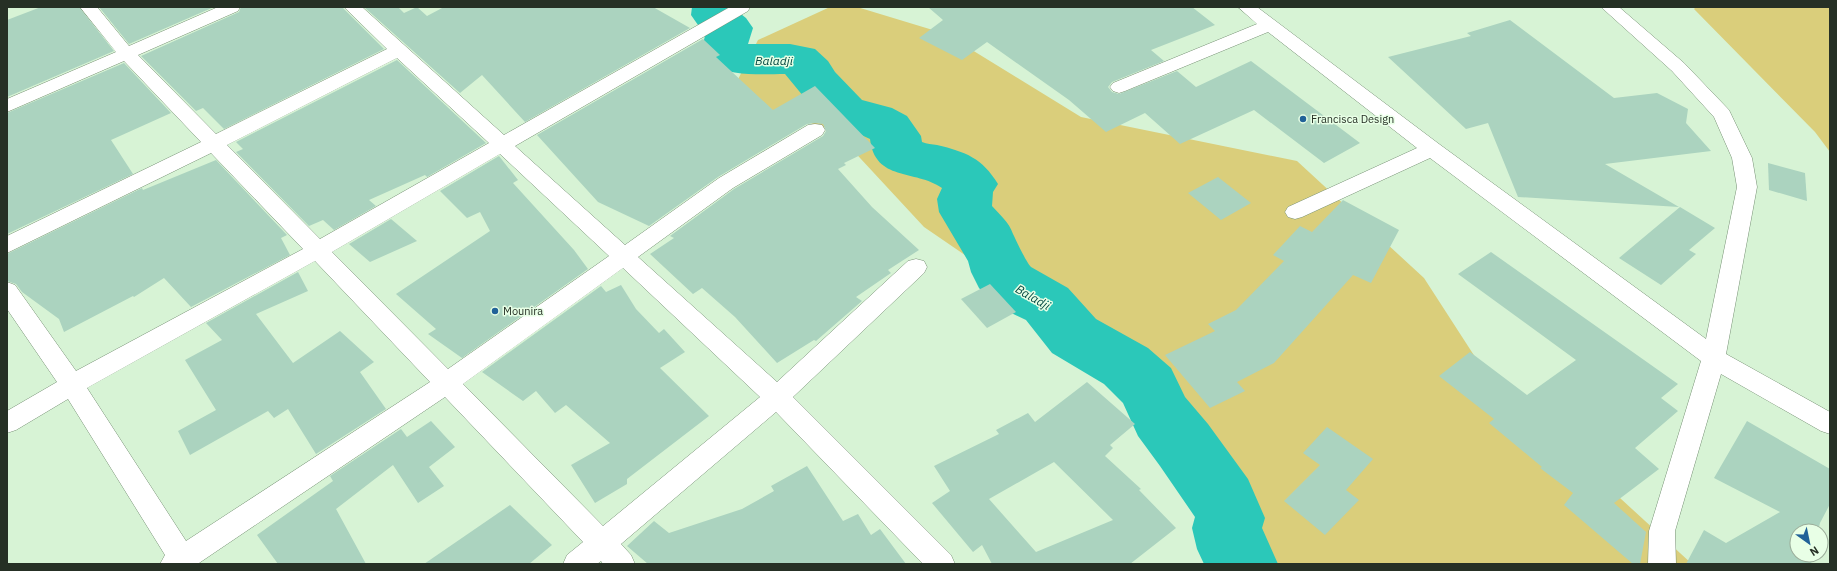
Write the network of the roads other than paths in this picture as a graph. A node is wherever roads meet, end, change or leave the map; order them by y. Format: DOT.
graph roads {
  1 [pos="88,7"];
  2 [pos="232,7"];
  3 [pos="352,7"];
  4 [pos="742,7"];
  5 [pos="1246,7"];
  6 [pos="1609,7"];
  7 [pos="1269,24"];
  8 [pos="399,50"];
  9 [pos="128,54"];
  10 [pos="1119,87"];
  11 [pos="7,106"];
  12 [pos="815,130"];
  13 [pos="215,144"];
  14 [pos="501,144"];
  15 [pos="1432,149"];
  16 [pos="1295,212"];
  17 [pos="7,245"];
  18 [pos="318,250"];
  19 [pos="624,256"];
  20 [pos="916,267"];
  21 [pos="7,291"];
  22 [pos="1714,358"];
  23 [pos="447,383"];
  24 [pos="72,385"];
  25 [pos="777,397"];
  26 [pos="7,423"];
  27 [pos="1830,424"];
  28 [pos="602,543"];
  29 [pos="181,562"];
  30 [pos="577,564"];
  31 [pos="621,564"];
  32 [pos="941,564"];
  33 [pos="1662,564"];
  1 -- 9 [label="street"];
  2 -- 9 [label="street"];
  3 -- 8 [label="street"];
  4 -- 14 [label="street"];
  5 -- 7 [label="street"];
  6 -- 22 [label="street"];
  7 -- 10 [label="street"];
  7 -- 15 [label="street"];
  8 -- 13 [label="street"];
  8 -- 14 [label="street"];
  9 -- 11 [label="street"];
  9 -- 13 [label="street"];
  12 -- 19 [label="street"];
  13 -- 17 [label="street"];
  13 -- 18 [label="street"];
  14 -- 18 [label="street"];
  14 -- 19 [label="street"];
  15 -- 16 [label="street"];
  15 -- 22 [label="street"];
  18 -- 23 [label="street"];
  18 -- 24 [label="street"];
  19 -- 23 [label="street"];
  19 -- 25 [label="street"];
  20 -- 25 [label="street"];
  21 -- 24 [label="street"];
  22 -- 27 [label="street"];
  22 -- 33 [label="street"];
  23 -- 28 [label="street"];
  23 -- 29 [label="street"];
  24 -- 26 [label="street"];
  24 -- 29 [label="street"];
  25 -- 28 [label="street"];
  25 -- 32 [label="street"];
  28 -- 30 [label="street"];
  28 -- 31 [label="street"];
}
